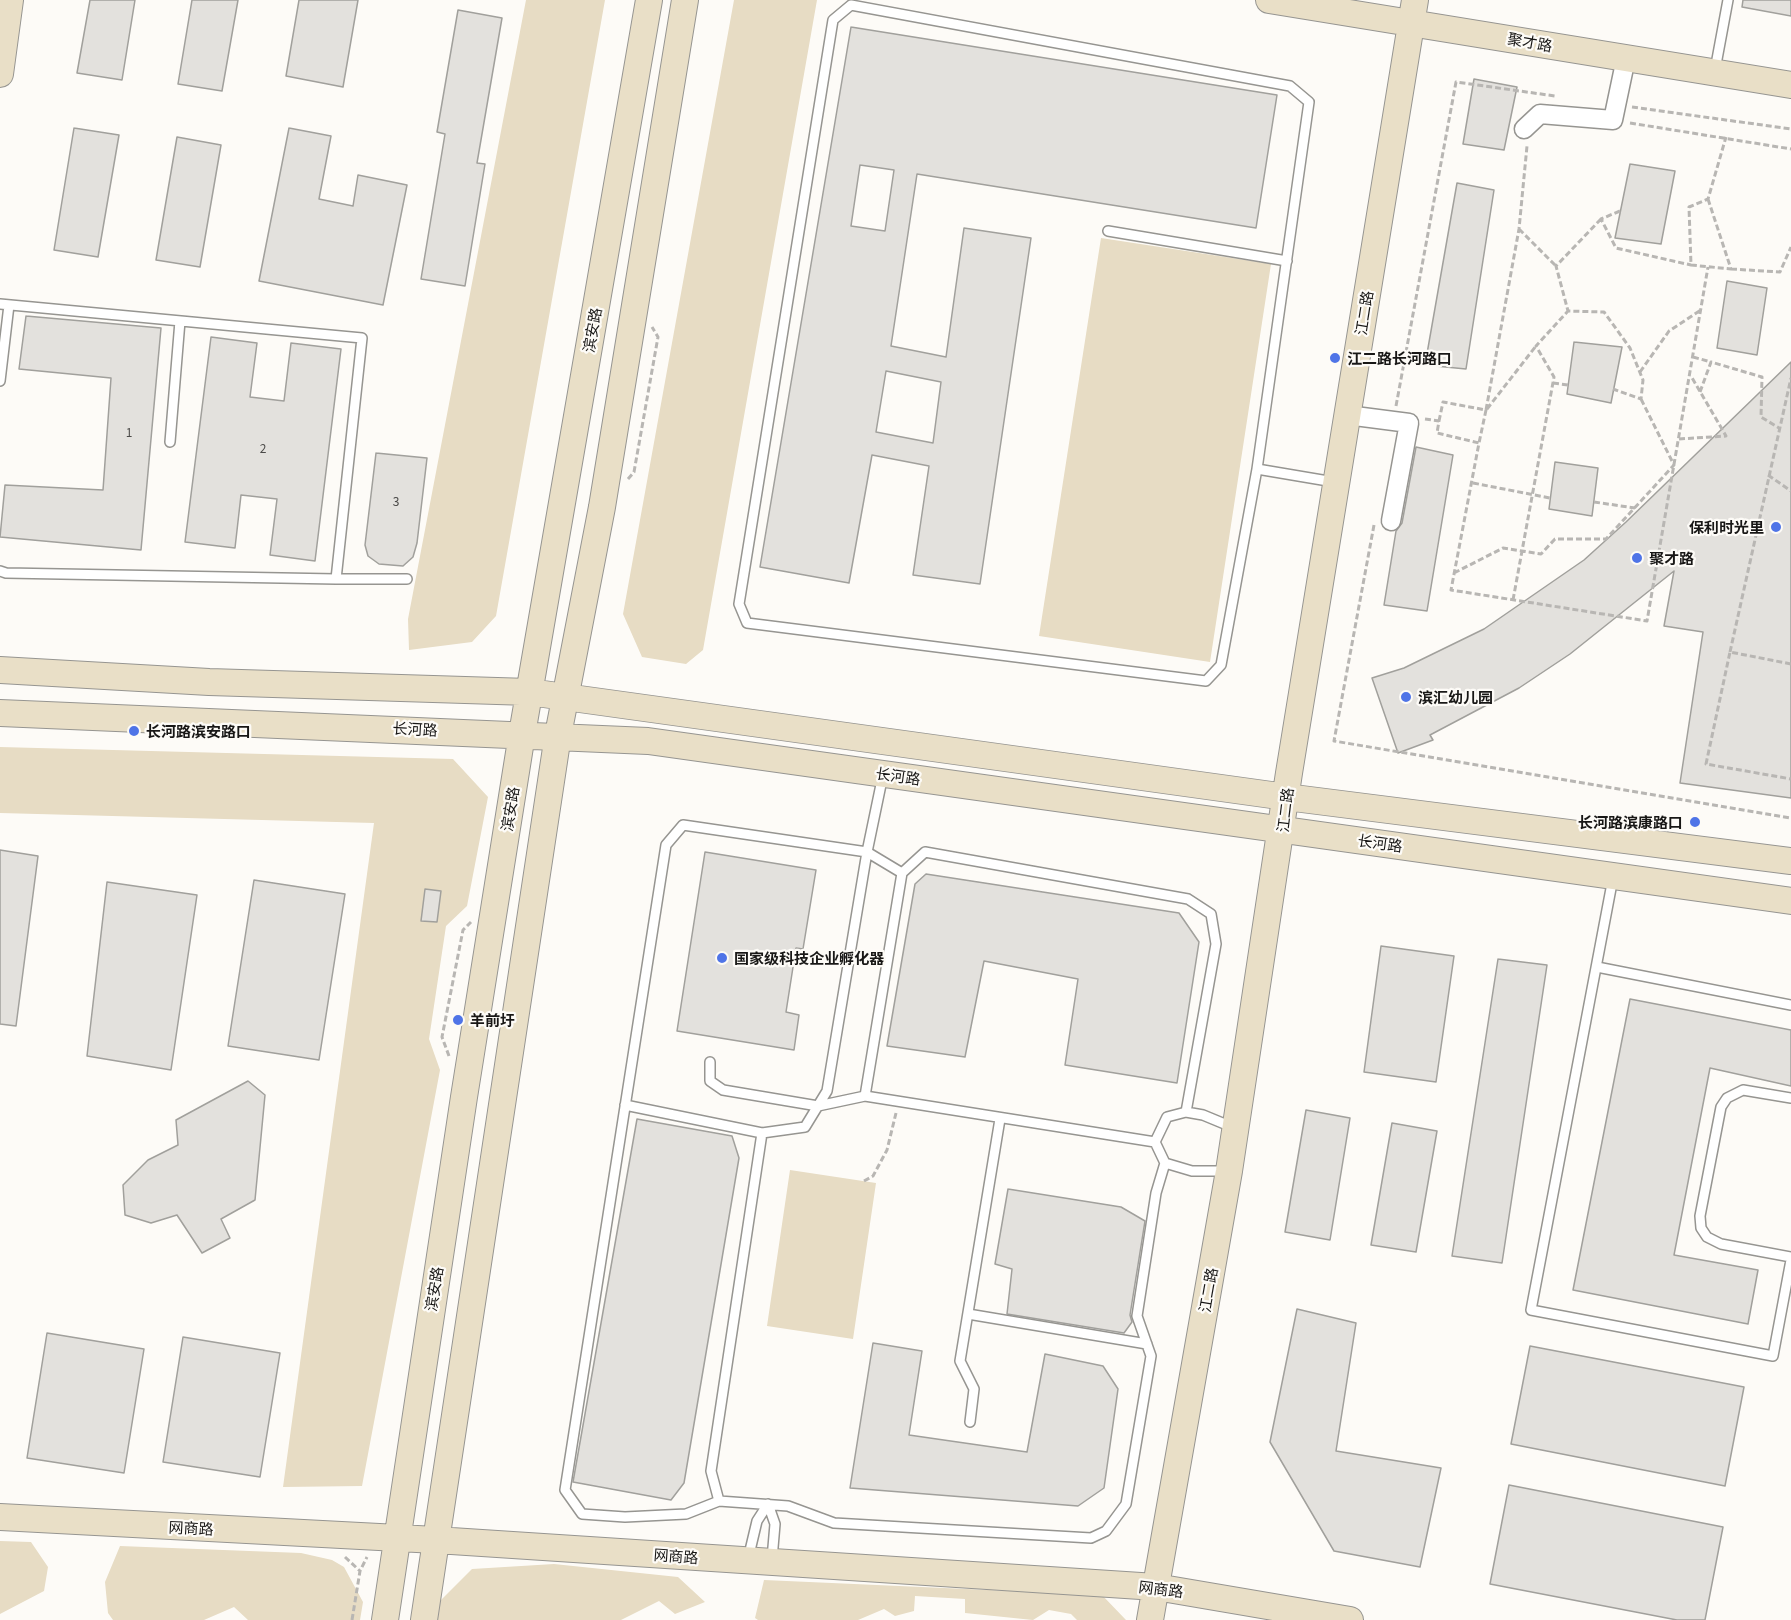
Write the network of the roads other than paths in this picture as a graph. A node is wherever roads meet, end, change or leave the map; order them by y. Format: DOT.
graph roads {
  1 [pos="10,0"];
  2 [pos="649,0"];
  3 [pos="685,0"];
  4 [pos="1269,0"];
  5 [pos="1728,0"];
  6 [pos="1413,11"];
  7 [pos="1626,58"];
  8 [pos="1714,73"];
  9 [pos="0,74"];
  10 [pos="1791,85"];
  11 [pos="1526,137"];
  12 [pos="1108,231"];
  13 [pos="1287,261"];
  14 [pos="4,304"];
  15 [pos="180,321"];
  16 [pos="0,381"];
  17 [pos="1347,416"];
  18 [pos="170,442"];
  19 [pos="1257,469"];
  20 [pos="1336,483"];
  21 [pos="1383,519"];
  22 [pos="0,571"];
  23 [pos="336,579"];
  24 [pos="407,579"];
  25 [pos="0,670"];
  26 [pos="529,692"];
  27 [pos="565,696"];
  28 [pos="0,712"];
  29 [pos="522,734"];
  30 [pos="558,735"];
  31 [pos="883,774"];
  32 [pos="1286,796"];
  33 [pos="1282,830"];
  34 [pos="867,852"];
  35 [pos="1791,861"];
  36 [pos="902,873"];
  37 [pos="1613,876"];
  38 [pos="1791,900"];
  39 [pos="1597,967"];
  40 [pos="1791,1005"];
  41 [pos="710,1062"];
  42 [pos="865,1096"];
  43 [pos="1791,1098"];
  44 [pos="625,1105"];
  45 [pos="818,1106"];
  46 [pos="1186,1112"];
  47 [pos="1000,1119"];
  48 [pos="1235,1128"];
  49 [pos="762,1133"];
  50 [pos="1155,1142"];
  51 [pos="1165,1163"];
  52 [pos="1229,1171"];
  53 [pos="1791,1258"];
  54 [pos="968,1314"];
  55 [pos="1147,1344"];
  56 [pos="970,1422"];
  57 [pos="718,1501"];
  58 [pos="768,1504"];
  59 [pos="0,1517"];
  60 [pos="395,1538"];
  61 [pos="436,1540"];
  62 [pos="760,1561"];
  63 [pos="1156,1587"];
  64 [pos="385,1620"];
  65 [pos="424,1620"];
  66 [pos="1150,1620"];
  67 [pos="1350,1620"];
  1 -- 9 [label="main road"];
  2 -- 26 [label="main road, 滨安路"];
  3 -- 27 [label="main road"];
  4 -- 6 [label="main road, 聚才路"];
  5 -- 8 [label="lane"];
  6 -- 7 [label="main road, 聚才路"];
  6 -- 17 [label="main road, 江二路"];
  7 -- 8 [label="main road, 聚才路"];
  7 -- 11 [label="street"];
  8 -- 10 [label="main road, 聚才路"];
  12 -- 13 [label="lane"];
  13 -- 19 [label="lane"];
  13 -- 19 [label="lane"];
  14 -- 15 [label="lane"];
  14 -- 16 [label="lane"];
  15 -- 18 [label="lane"];
  15 -- 23 [label="lane"];
  17 -- 20 [label="main road, 江二路"];
  17 -- 21 [label="street"];
  19 -- 20 [label="lane"];
  20 -- 32 [label="main road, 江二路"];
  22 -- 23 [label="lane"];
  23 -- 24 [label="lane"];
  25 -- 26 [label="main road"];
  26 -- 27 [label="main road"];
  26 -- 29 [label="main road, 滨安路"];
  27 -- 30 [label="main road"];
  27 -- 32 [label="main road"];
  28 -- 29 [label="main road, 长河路"];
  29 -- 30 [label="main road, 长河路"];
  29 -- 60 [label="main road, 滨安路"];
  30 -- 31 [label="main road, 长河路"];
  30 -- 61 [label="main road"];
  31 -- 33 [label="main road, 长河路"];
  31 -- 34 [label="lane"];
  32 -- 33 [label="main road, 江二路"];
  32 -- 35 [label="main road"];
  33 -- 37 [label="main road, 长河路"];
  33 -- 48 [label="main road, 江二路"];
  34 -- 36 [label="lane"];
  34 -- 44 [label="lane"];
  34 -- 45 [label="lane"];
  36 -- 42 [label="lane"];
  36 -- 46 [label="lane"];
  37 -- 38 [label="main road, 长河路"];
  37 -- 39 [label="lane"];
  39 -- 40 [label="lane"];
  39 -- 53 [label="lane"];
  41 -- 45 [label="lane"];
  42 -- 45 [label="lane"];
  42 -- 47 [label="lane"];
  43 -- 53 [label="lane"];
  44 -- 49 [label="lane"];
  44 -- 57 [label="lane"];
  45 -- 49 [label="lane"];
  46 -- 48 [label="lane"];
  46 -- 50 [label="lane"];
  47 -- 50 [label="lane"];
  47 -- 54 [label="lane"];
  48 -- 52 [label="main road, 江二路"];
  49 -- 57 [label="lane"];
  50 -- 51 [label="lane"];
  51 -- 52 [label="lane"];
  51 -- 55 [label="lane"];
  52 -- 63 [label="main road, 江二路"];
  54 -- 55 [label="lane"];
  54 -- 56 [label="lane"];
  55 -- 58 [label="lane"];
  57 -- 58 [label="lane"];
  58 -- 62 [label="lane"];
  58 -- 62 [label="lane"];
  59 -- 60 [label="main road, 网商路"];
  60 -- 61 [label="main road, 网商路"];
  60 -- 64 [label="main road, 滨安路"];
  61 -- 62 [label="main road, 网商路"];
  61 -- 65 [label="main road"];
  62 -- 63 [label="main road, 网商路"];
  63 -- 66 [label="main road, 江二路"];
  63 -- 67 [label="main road, 网商路"];
}
